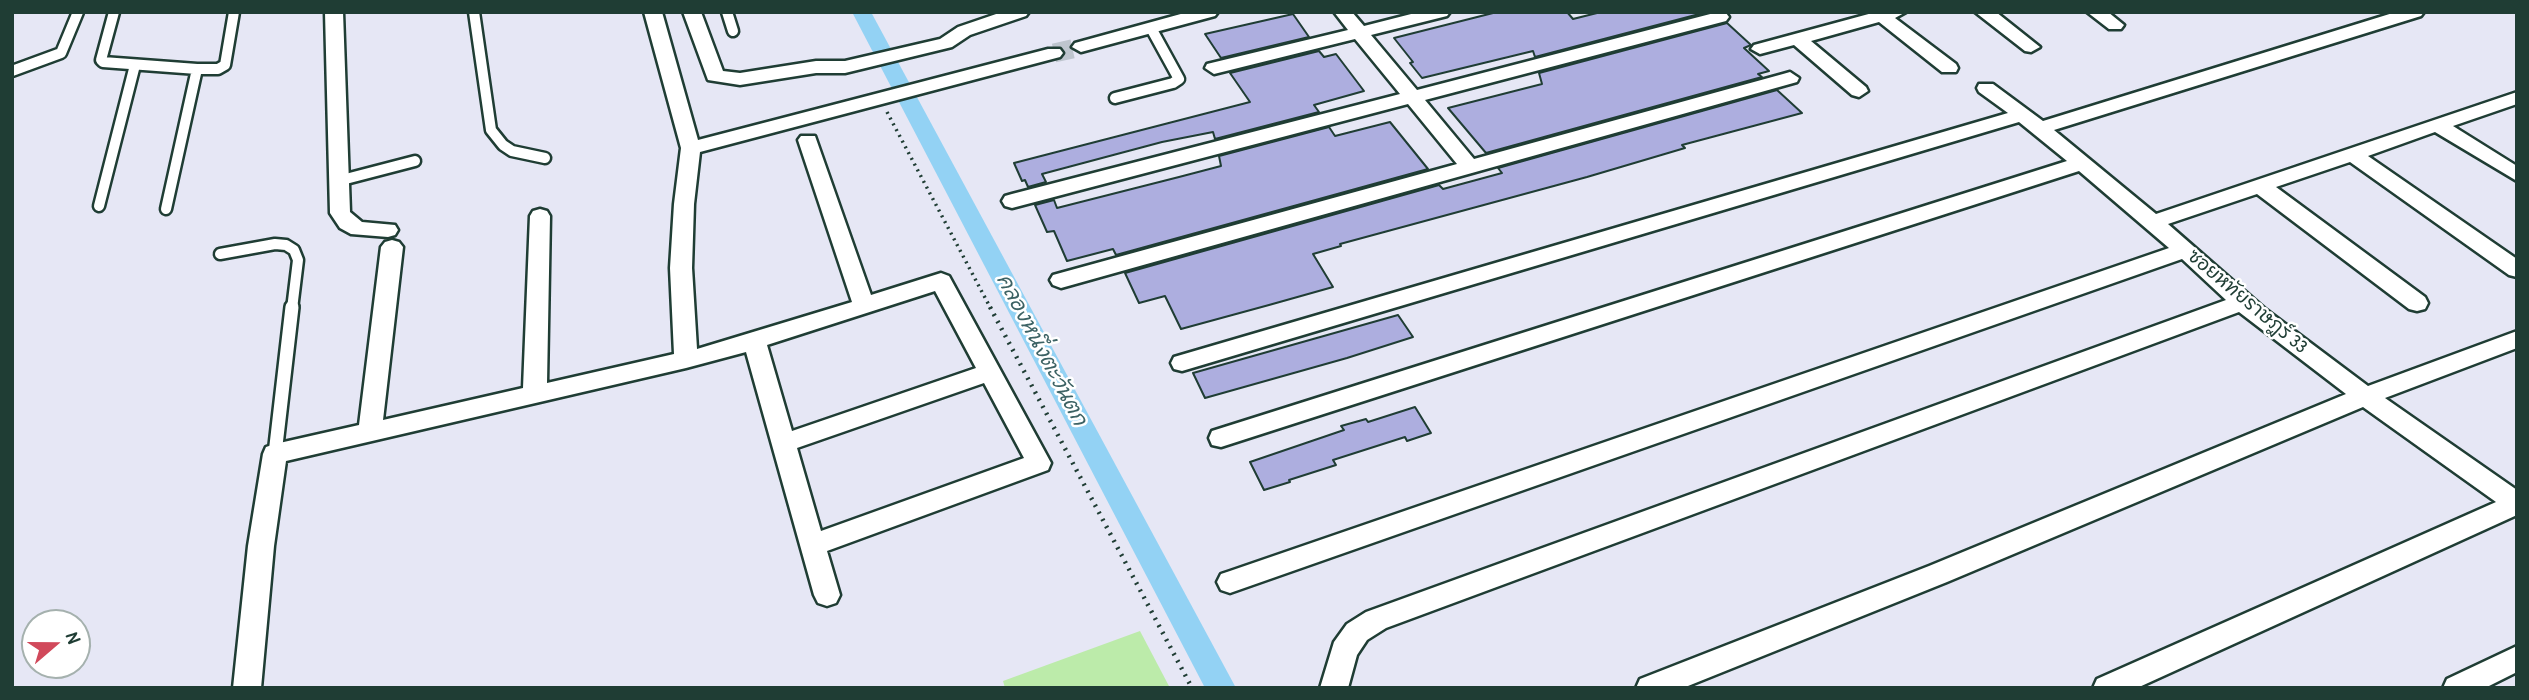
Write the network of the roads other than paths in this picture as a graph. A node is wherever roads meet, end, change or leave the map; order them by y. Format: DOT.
graph roads {
  1 [pos="78,12"];
  2 [pos="114,12"];
  3 [pos="234,12"];
  4 [pos="334,12"];
  5 [pos="474,12"];
  6 [pos="653,12"];
  7 [pos="692,12"];
  8 [pos="727,12"];
  9 [pos="1209,12"];
  10 [pos="1343,12"];
  11 [pos="1441,12"];
  12 [pos="1984,12"];
  13 [pos="2096,12"];
  14 [pos="2415,12"];
  15 [pos="1012,13"];
  16 [pos="1889,14"];
  17 [pos="1720,17"];
  18 [pos="2115,25"];
  19 [pos="1151,28"];
  20 [pos="733,31"];
  21 [pos="1362,32"];
  22 [pos="1798,39"];
  23 [pos="1081,47"];
  24 [pos="2031,47"];
  25 [pos="1760,49"];
  26 [pos="1054,53"];
  27 [pos="135,65"];
  28 [pos="1214,68"];
  29 [pos="1949,68"];
  30 [pos="197,69"];
  31 [pos="12,71"];
  32 [pos="1790,78"];
  33 [pos="1986,88"];
  34 [pos="1859,91"];
  35 [pos="1412,96"];
  36 [pos="1115,98"];
  37 [pos="2517,98"];
  38 [pos="2031,121"];
  39 [pos="2437,125"];
  40 [pos="808,140"];
  41 [pos="691,148"];
  42 [pos="2351,153"];
  43 [pos="545,158"];
  44 [pos="415,161"];
  45 [pos="2082,163"];
  46 [pos="1469,166"];
  47 [pos="2517,175"];
  48 [pos="338,181"];
  49 [pos="2259,184"];
  50 [pos="1012,201"];
  51 [pos="99,206"];
  52 [pos="166,209"];
  53 [pos="540,216"];
  54 [pos="2153,222"];
  55 [pos="2186,250"];
  56 [pos="220,254"];
  57 [pos="2517,270"];
  58 [pos="1061,280"];
  59 [pos="2243,302"];
  60 [pos="2417,303"];
  61 [pos="864,306"];
  62 [pos="2517,339"];
  63 [pos="754,341"];
  64 [pos="686,360"];
  65 [pos="1182,363"];
  66 [pos="990,372"];
  67 [pos="535,393"];
  68 [pos="2365,396"];
  69 [pos="370,433"];
  70 [pos="1221,438"];
  71 [pos="783,443"];
  72 [pos="275,454"];
  73 [pos="2517,504"];
  74 [pos="813,545"];
  75 [pos="1230,582"];
  76 [pos="827,595"];
  77 [pos="2517,658"];
  78 [pos="247,688"];
  79 [pos="1334,688"];
  80 [pos="1650,688"];
  81 [pos="2107,688"];
  82 [pos="2457,688"];
  1 -- 31 [label="lane"];
  2 -- 27 [label="lane"];
  3 -- 30 [label="lane"];
  4 -- 48 [label="street"];
  5 -- 43 [label="lane"];
  6 -- 41 [label="street"];
  7 -- 15 [label="street"];
  8 -- 20 [label="lane"];
  9 -- 19 [label="street"];
  10 -- 21 [label="street"];
  11 -- 21 [label="street"];
  12 -- 24 [label="street"];
  13 -- 18 [label="street"];
  14 -- 38 [label="street"];
  16 -- 22 [label="street"];
  16 -- 29 [label="street"];
  17 -- 35 [label="street"];
  19 -- 23 [label="street"];
  19 -- 36 [label="lane"];
  21 -- 28 [label="street"];
  21 -- 35 [label="street"];
  22 -- 25 [label="street"];
  22 -- 34 [label="street"];
  26 -- 41 [label="street"];
  27 -- 30 [label="lane"];
  27 -- 51 [label="lane"];
  30 -- 52 [label="lane"];
  32 -- 46 [label="street"];
  33 -- 38 [label="street, ซอยหทัยราษฎร์ 33"];
  35 -- 46 [label="street"];
  35 -- 50 [label="street"];
  37 -- 39 [label="street"];
  38 -- 45 [label="street, ซอยหทัยราษฎร์ 33"];
  38 -- 65 [label="street"];
  39 -- 42 [label="street"];
  39 -- 47 [label="street"];
  40 -- 61 [label="street"];
  41 -- 64 [label="street"];
  42 -- 49 [label="street"];
  42 -- 57 [label="street"];
  44 -- 48 [label="lane"];
  45 -- 54 [label="street, ซอยหทัยราษฎร์ 33"];
  45 -- 70 [label="street"];
  46 -- 58 [label="street"];
  48 -- 69 [label="street"];
  49 -- 54 [label="street"];
  49 -- 60 [label="street"];
  53 -- 67 [label="street"];
  54 -- 55 [label="street, ซอยหทัยราษฎร์ 33"];
  55 -- 59 [label="street, ซอยหทัยราษฎร์ 33"];
  55 -- 75 [label="street"];
  56 -- 72 [label="lane"];
  59 -- 68 [label="street, ซอยหทัยราษฎร์ 33"];
  59 -- 79 [label="street"];
  61 -- 63 [label="street"];
  61 -- 66 [label="street"];
  62 -- 68 [label="street"];
  63 -- 64 [label="street"];
  63 -- 71 [label="street"];
  64 -- 67 [label="street"];
  66 -- 71 [label="street"];
  66 -- 74 [label="street"];
  67 -- 69 [label="street"];
  68 -- 73 [label="street, ซอยหทัยราษฎร์ 33"];
  68 -- 80 [label="street"];
  69 -- 72 [label="street"];
  71 -- 74 [label="street"];
  72 -- 78 [label="street"];
  73 -- 81 [label="street"];
  74 -- 76 [label="street"];
  77 -- 82 [label="street"];
}
